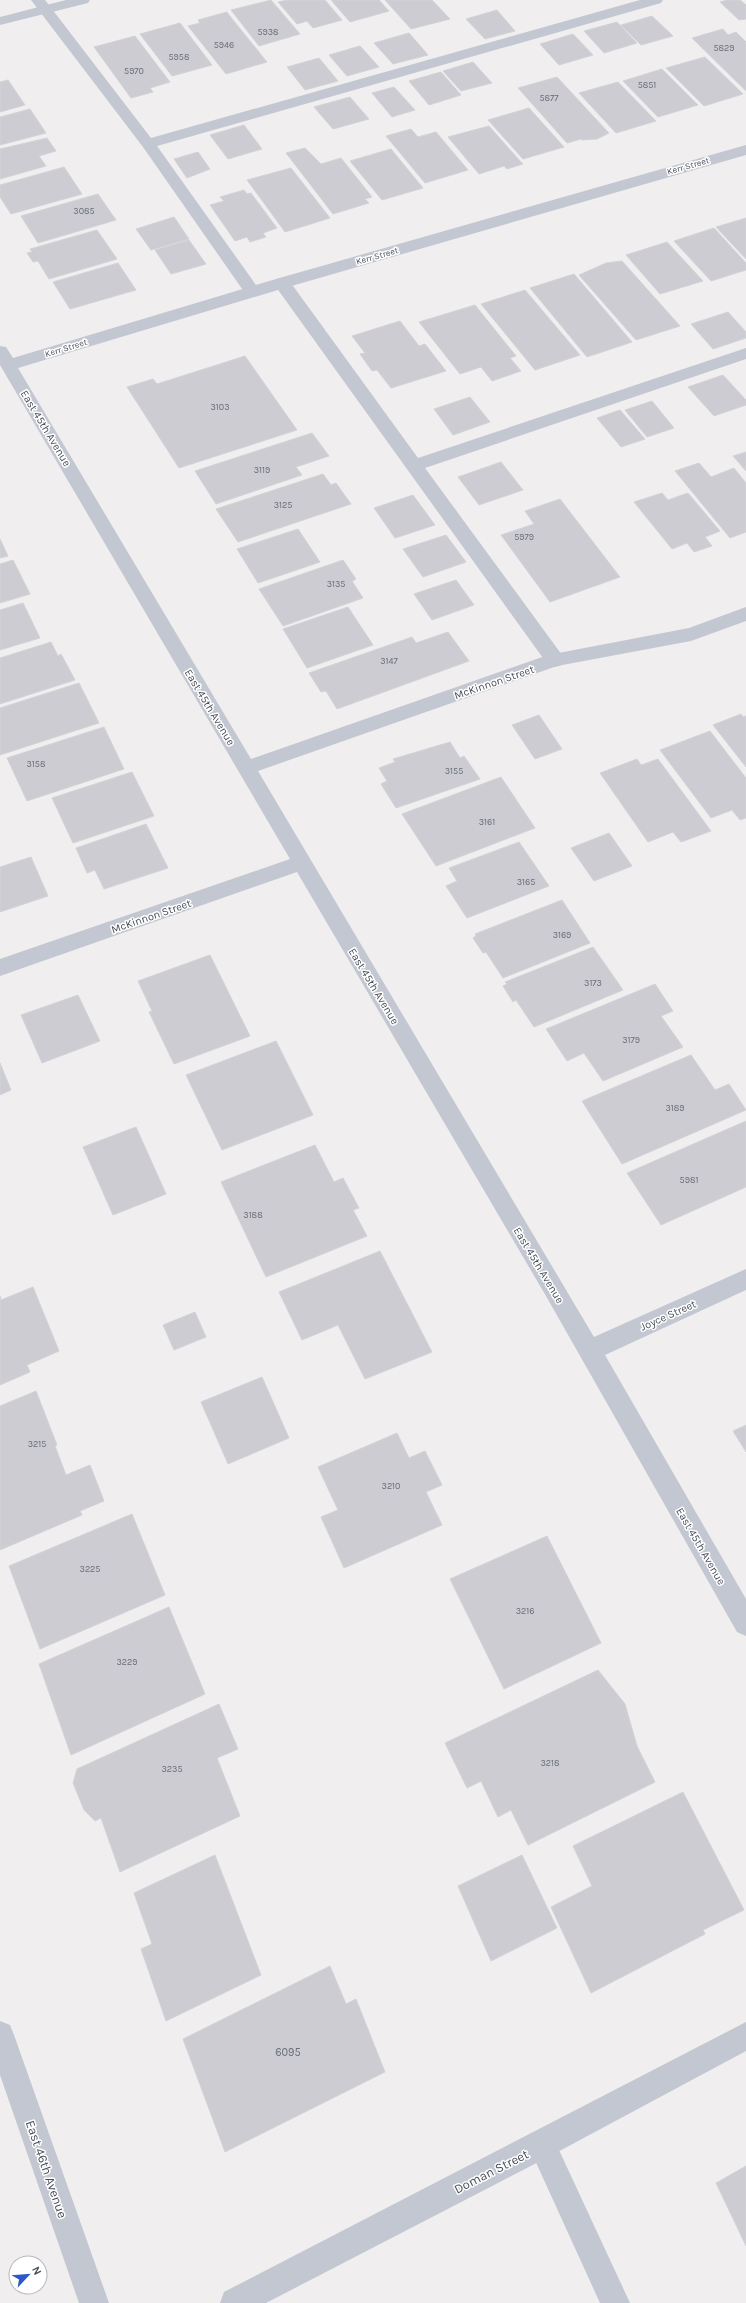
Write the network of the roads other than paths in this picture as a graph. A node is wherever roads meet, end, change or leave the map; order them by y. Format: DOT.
graph roads {
  1 [pos="83,0"];
  2 [pos="656,0"];
  3 [pos="42,5"];
  4 [pos="0,20"];
  5 [pos="148,144"];
  6 [pos="746,150"];
  7 [pos="282,283"];
  8 [pos="253,292"];
  9 [pos="746,353"];
  10 [pos="4,358"];
  11 [pos="415,465"];
  12 [pos="746,614"];
  13 [pos="555,660"];
  14 [pos="246,768"];
  15 [pos="301,863"];
  16 [pos="0,968"];
  17 [pos="746,1279"];
  18 [pos="589,1351"];
  19 [pos="746,1623"];
  20 [pos="0,2035"];
  21 [pos="746,2036"];
  22 [pos="542,2145"];
  23 [pos="94,2303"];
  24 [pos="235,2303"];
  25 [pos="615,2303"];
  1 -- 3 [label="street"];
  2 -- 5 [label="street"];
  3 -- 4 [label="street"];
  3 -- 5 [label="street"];
  5 -- 8 [label="street"];
  6 -- 7 [label="street, Kerr Street"];
  7 -- 8 [label="street, Kerr Street"];
  7 -- 11 [label="street"];
  8 -- 10 [label="street, Kerr Street"];
  9 -- 11 [label="street"];
  10 -- 14 [label="street, East 45th Avenue"];
  11 -- 13 [label="street"];
  12 -- 13 [label="street, McKinnon Street"];
  13 -- 14 [label="street, McKinnon Street"];
  14 -- 15 [label="street, East 45th Avenue"];
  15 -- 16 [label="street, McKinnon Street"];
  15 -- 18 [label="street, East 45th Avenue"];
  17 -- 18 [label="street, Joyce Street"];
  18 -- 19 [label="street, East 45th Avenue"];
  20 -- 23 [label="street, East 46th Avenue"];
  21 -- 22 [label="street, Doman Street"];
  22 -- 24 [label="street, Doman Street"];
  22 -- 25 [label="street"];
}
